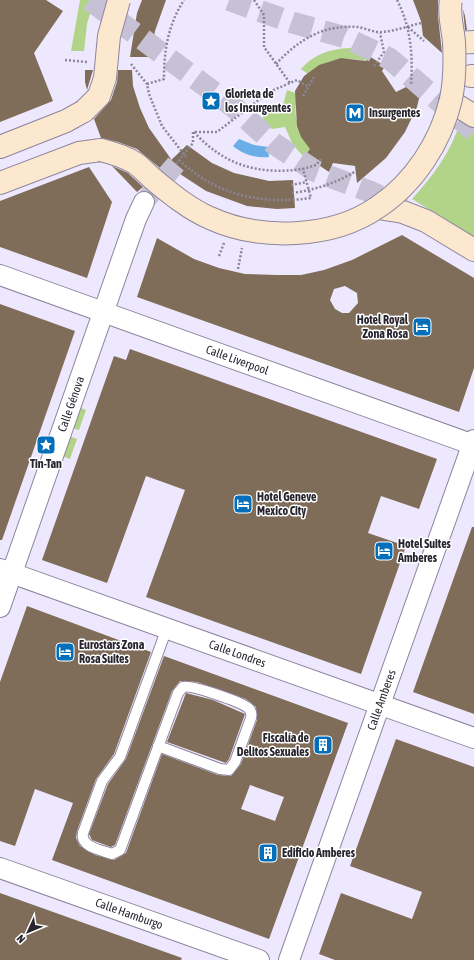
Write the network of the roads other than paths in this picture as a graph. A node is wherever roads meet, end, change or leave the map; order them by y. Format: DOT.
graph roads {
  1 [pos="119,0"];
  2 [pos="451,0"];
  3 [pos="466,42"];
  4 [pos="467,76"];
  5 [pos="464,109"];
  6 [pos="0,147"];
  7 [pos="0,184"];
  8 [pos="144,202"];
  9 [pos="378,208"];
  10 [pos="474,250"];
  11 [pos="0,275"];
  12 [pos="104,313"];
  13 [pos="473,443"];
  14 [pos="6,571"];
  15 [pos="0,607"];
  16 [pos="167,628"];
  17 [pos="380,704"];
  18 [pos="474,738"];
  19 [pos="158,746"];
  20 [pos="0,868"];
  21 [pos="258,960"];
  22 [pos="289,960"];
  1 -- 6 [label="main road, bridge"];
  2 -- 3 [label="main road, bridge"];
  3 -- 4 [label="main road, bridge"];
  4 -- 5 [label="main road, bridge"];
  5 -- 9 [label="main road, bridge"];
  7 -- 9 [label="main road, bridge"];
  8 -- 12 [label="street, Calle Génova"];
  9 -- 10 [label="main road"];
  11 -- 12 [label="street, Calle Liverpool"];
  12 -- 13 [label="street, Calle Liverpool"];
  12 -- 14 [label="street, Calle Génova"];
  13 -- 17 [label="street, Calle Amberes"];
  14 -- 15 [label="street, Calle Génova"];
  14 -- 16 [label="street, Calle Londres"];
  16 -- 17 [label="street, Calle Londres"];
  16 -- 19 [label="lane"];
  17 -- 18 [label="street, Calle Londres"];
  17 -- 22 [label="street, Calle Amberes"];
  19 -- 19 [label="lane"];
  20 -- 21 [label="street, Calle Hamburgo"];
}
